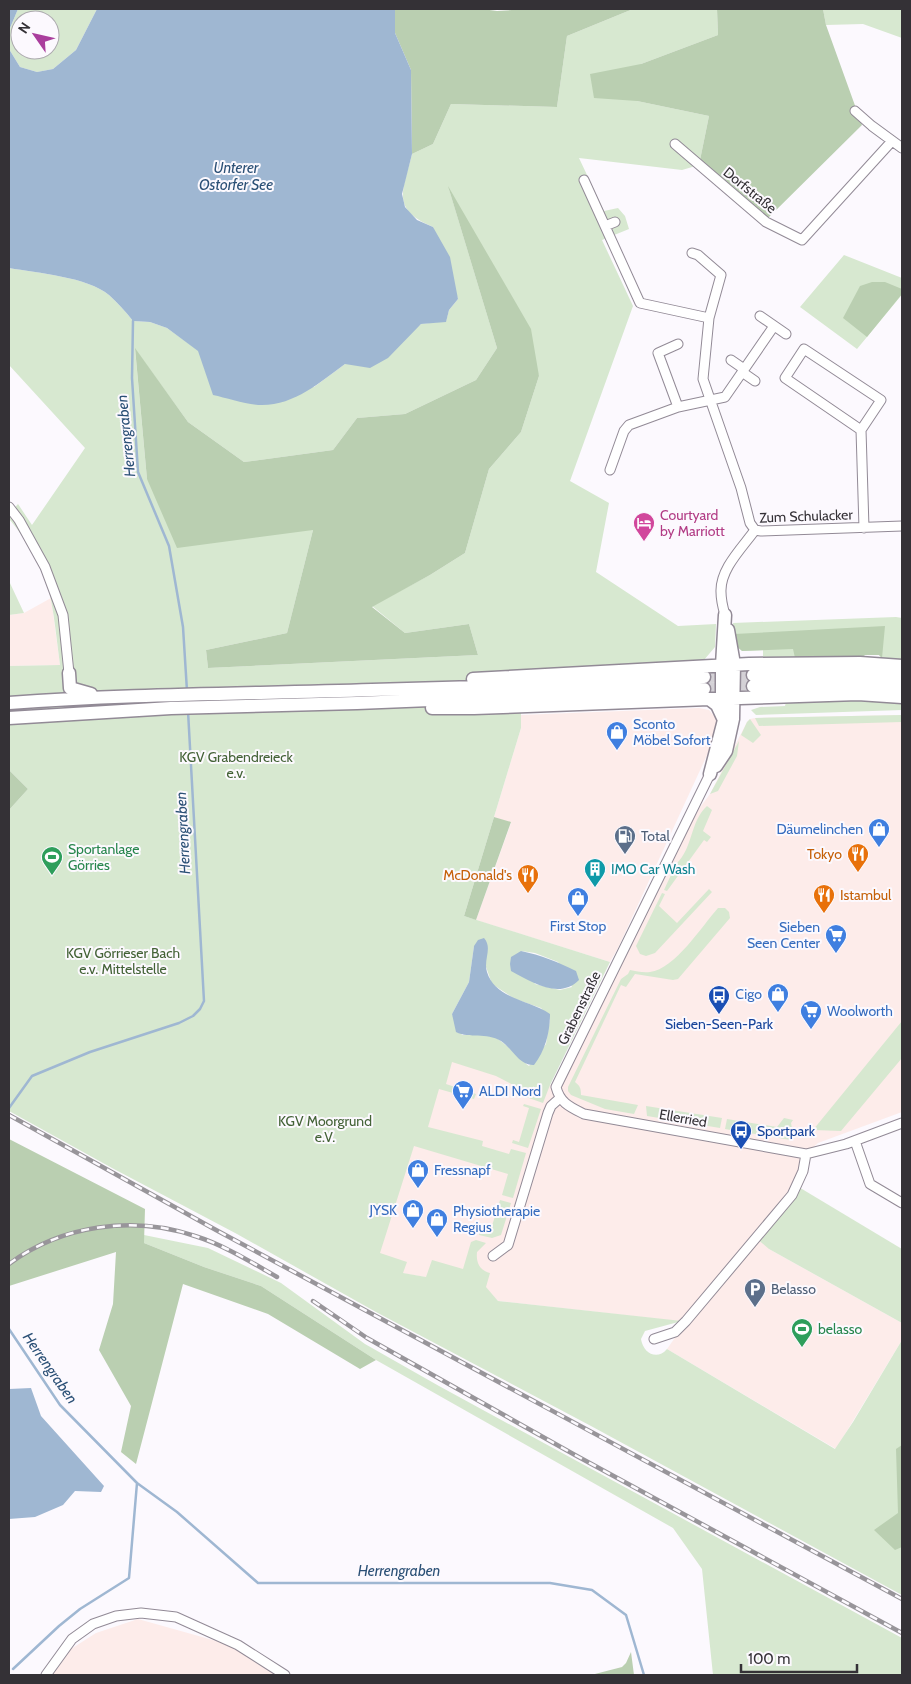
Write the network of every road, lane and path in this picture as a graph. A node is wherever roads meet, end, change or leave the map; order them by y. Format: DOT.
graph roads {
  1 [pos="855,111"];
  2 [pos="892,141"];
  3 [pos="675,144"];
  4 [pos="902,148"];
  5 [pos="584,180"];
  6 [pos="615,222"];
  7 [pos="605,226"];
  8 [pos="692,253"];
  9 [pos="760,316"];
  10 [pos="709,318"];
  11 [pos="774,326"];
  12 [pos="786,334"];
  13 [pos="678,344"];
  14 [pos="731,360"];
  15 [pos="743,370"];
  16 [pos="755,381"];
  17 [pos="710,401"];
  18 [pos="678,407"];
  19 [pos="861,430"];
  20 [pos="610,470"];
  21 [pos="9,507"];
  22 [pos="902,526"];
  23 [pos="864,528"];
  24 [pos="755,530"];
  25 [pos="725,616"];
  26 [pos="902,666"];
  27 [pos="69,673"];
  28 [pos="902,675"];
  29 [pos="724,678"];
  30 [pos="751,686"];
  31 [pos="902,686"];
  32 [pos="70,688"];
  33 [pos="143,695"];
  34 [pos="902,697"];
  35 [pos="266,698"];
  36 [pos="55,699"];
  37 [pos="9,703"];
  38 [pos="9,718"];
  39 [pos="728,720"];
  40 [pos="710,774"];
  41 [pos="560,1098"];
  42 [pos="902,1123"];
  43 [pos="855,1141"];
  44 [pos="806,1154"];
  45 [pos="902,1203"];
  46 [pos="493,1256"];
  47 [pos="654,1339"];
  48 [pos="46,1675"];
  49 [pos="285,1675"];
  1 -- 2 [label="street"];
  2 -- 3 [label="street, Dorfstraße"];
  2 -- 4 [label="street"];
  5 -- 7 [label="street"];
  6 -- 7 [label="street"];
  7 -- 10 [label="street"];
  8 -- 10 [label="street"];
  9 -- 11 [label="street"];
  10 -- 17 [label="street"];
  11 -- 12 [label="street"];
  11 -- 15 [label="street"];
  13 -- 18 [label="street"];
  14 -- 15 [label="street"];
  15 -- 16 [label="street"];
  15 -- 17 [label="street"];
  17 -- 18 [label="street"];
  17 -- 24 [label="street"];
  18 -- 20 [label="street"];
  19 -- 19 [label="street"];
  19 -- 23 [label="street, Zum Schulacker"];
  21 -- 27 [label="street"];
  22 -- 23 [label="street, Zum Schulacker"];
  23 -- 24 [label="street, Zum Schulacker"];
  24 -- 25 [label="street, Zum Schulacker"];
  25 -- 29 [label="highway"];
  26 -- 29 [label="highway"];
  27 -- 32 [label="highway"];
  28 -- 30 [label="highway"];
  29 -- 30 [label="highway"];
  29 -- 35 [label="highway"];
  29 -- 35 [label="highway"];
  29 -- 39 [label="highway"];
  29 -- 39 [label="highway"];
  30 -- 31 [label="highway"];
  30 -- 34 [label="highway"];
  30 -- 39 [label="highway"];
  32 -- 33 [label="highway"];
  32 -- 36 [label="highway"];
  33 -- 35 [label="highway"];
  33 -- 36 [label="highway"];
  35 -- 38 [label="highway"];
  36 -- 37 [label="highway"];
  39 -- 40 [label="highway"];
  40 -- 41 [label="street, Grabenstraße"];
  41 -- 44 [label="street, Ellerried"];
  41 -- 46 [label="street, Grabenstraße"];
  42 -- 43 [label="street, Ellerried"];
  43 -- 44 [label="street, Ellerried"];
  43 -- 45 [label="street"];
  44 -- 47 [label="street"];
  48 -- 49 [label="street"];
}
